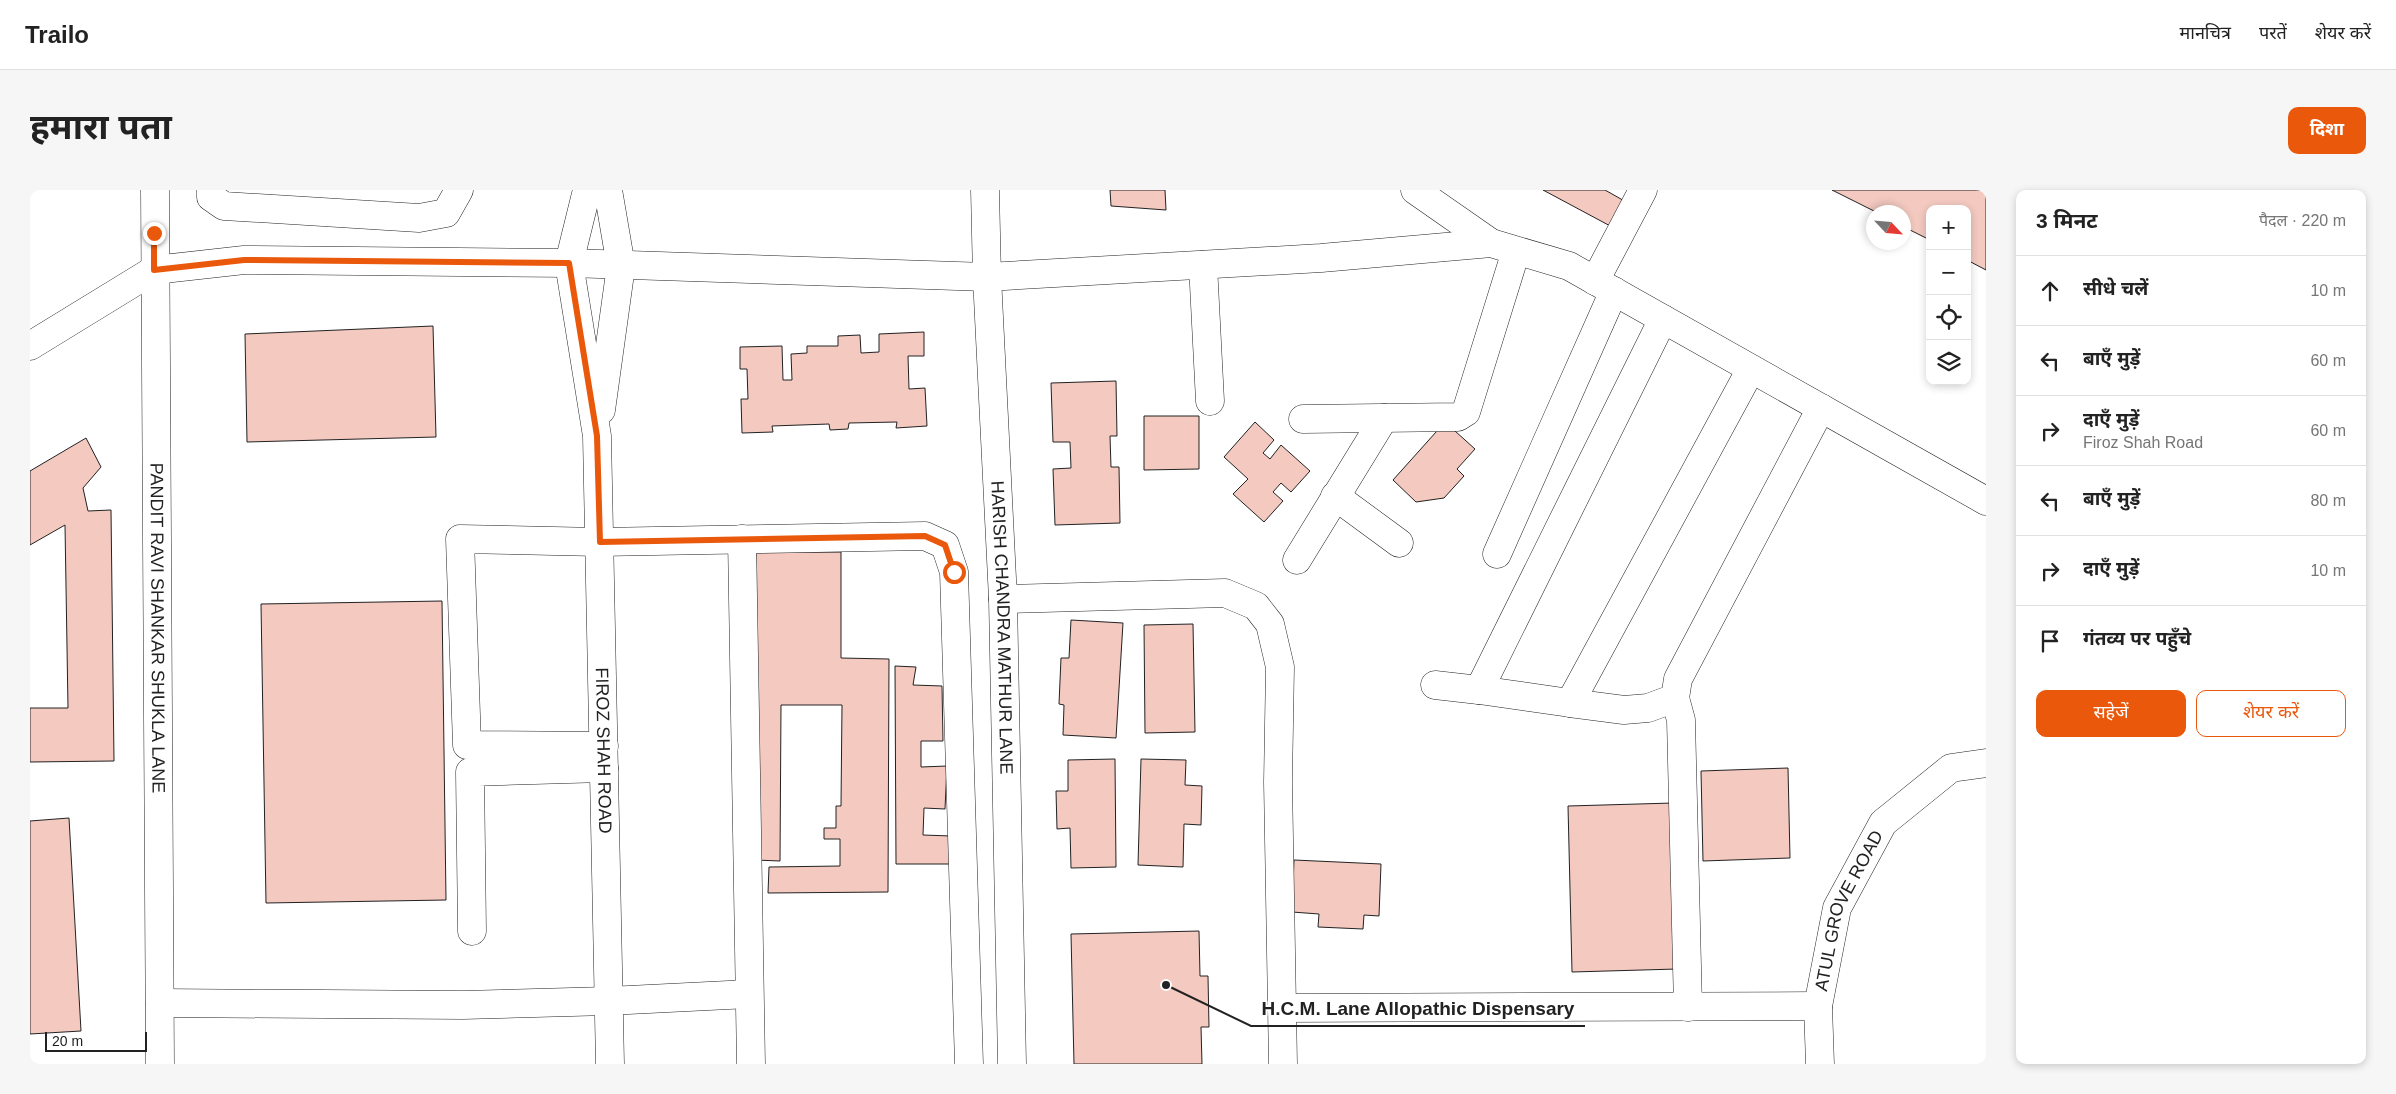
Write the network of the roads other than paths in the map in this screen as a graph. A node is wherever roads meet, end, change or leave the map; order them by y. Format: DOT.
graph roads {
  1 [pos="155,190"];
  2 [pos="211,190"];
  3 [pos="459,190"];
  4 [pos="587,190"];
  5 [pos="608,190"];
  6 [pos="985,190"];
  7 [pos="1416,190"];
  8 [pos="1643,190"];
  9 [pos="1503,247"];
  10 [pos="569,263"];
  11 [pos="1203,265"];
  12 [pos="621,266"];
  13 [pos="154,270"];
  14 [pos="986,277"];
  15 [pos="1605,286"];
  16 [pos="1663,319"];
  17 [pos="30,346"];
  18 [pos="1751,369"];
  19 [pos="1210,401"];
  20 [pos="1821,408"];
  21 [pos="1384,418"];
  22 [pos="1303,419"];
  23 [pos="597,436"];
  24 [pos="1335,496"];
  25 [pos="1986,501"];
  26 [pos="742,539"];
  27 [pos="600,542"];
  28 [pos="1398,543"];
  29 [pos="1498,554"];
  30 [pos="1296,560"];
  31 [pos="1003,599"];
  32 [pos="1435,685"];
  33 [pos="1479,690"];
  34 [pos="1675,698"];
  35 [pos="1570,703"];
  36 [pos="604,757"];
  37 [pos="1986,763"];
  38 [pos="472,931"];
  39 [pos="750,994"];
  40 [pos="608,1001"];
  41 [pos="160,1003"];
  42 [pos="1818,1006"];
  43 [pos="1688,1007"];
  44 [pos="1282,1008"];
  45 [pos="160,1064"];
  46 [pos="610,1064"];
  47 [pos="751,1064"];
  48 [pos="969,1064"];
  49 [pos="1012,1064"];
  50 [pos="1283,1064"];
  51 [pos="1820,1064"];
  1 -- 13 [label="street, PANDIT RAVI SHANKAR SHUKLA LANE"];
  2 -- 3 [label="street"];
  4 -- 10 [label="street, FIROZ SHAH ROAD"];
  5 -- 12 [label="street, FIROZ SHAH ROAD"];
  6 -- 14 [label="street, HARISH CHANDRA MATHUR LANE"];
  7 -- 9 [label="street"];
  8 -- 15 [label="street"];
  9 -- 11 [label="street"];
  9 -- 15 [label="street"];
  9 -- 21 [label="street"];
  10 -- 12 [label="street"];
  10 -- 13 [label="street"];
  10 -- 23 [label="street, FIROZ SHAH ROAD"];
  11 -- 14 [label="street"];
  11 -- 19 [label="street"];
  12 -- 14 [label="street"];
  12 -- 23 [label="street, FIROZ SHAH ROAD"];
  13 -- 17 [label="street"];
  13 -- 41 [label="street, PANDIT RAVI SHANKAR SHUKLA LANE"];
  14 -- 31 [label="street, HARISH CHANDRA MATHUR LANE"];
  15 -- 16 [label="street"];
  15 -- 29 [label="street"];
  16 -- 18 [label="street"];
  16 -- 33 [label="street"];
  18 -- 20 [label="street"];
  18 -- 35 [label="street"];
  20 -- 25 [label="street"];
  20 -- 34 [label="street"];
  21 -- 22 [label="street"];
  21 -- 24 [label="street"];
  23 -- 27 [label="street, FIROZ SHAH ROAD"];
  24 -- 28 [label="street"];
  24 -- 30 [label="street"];
  26 -- 27 [label="street"];
  26 -- 39 [label="street"];
  26 -- 48 [label="street"];
  27 -- 36 [label="street, FIROZ SHAH ROAD"];
  27 -- 36 [label="street"];
  31 -- 44 [label="street"];
  31 -- 49 [label="street, HARISH CHANDRA MATHUR LANE"];
  32 -- 33 [label="street"];
  33 -- 35 [label="street"];
  34 -- 35 [label="street"];
  34 -- 43 [label="street"];
  36 -- 38 [label="street"];
  36 -- 40 [label="street, FIROZ SHAH ROAD"];
  37 -- 42 [label="street, ATUL GROVE ROAD"];
  39 -- 40 [label="street"];
  39 -- 47 [label="street"];
  40 -- 41 [label="street"];
  40 -- 46 [label="street, FIROZ SHAH ROAD"];
  41 -- 45 [label="street, PANDIT RAVI SHANKAR SHUKLA LANE"];
  42 -- 43 [label="street"];
  42 -- 51 [label="street, ATUL GROVE ROAD"];
  43 -- 44 [label="street"];
  44 -- 50 [label="street"];
}
